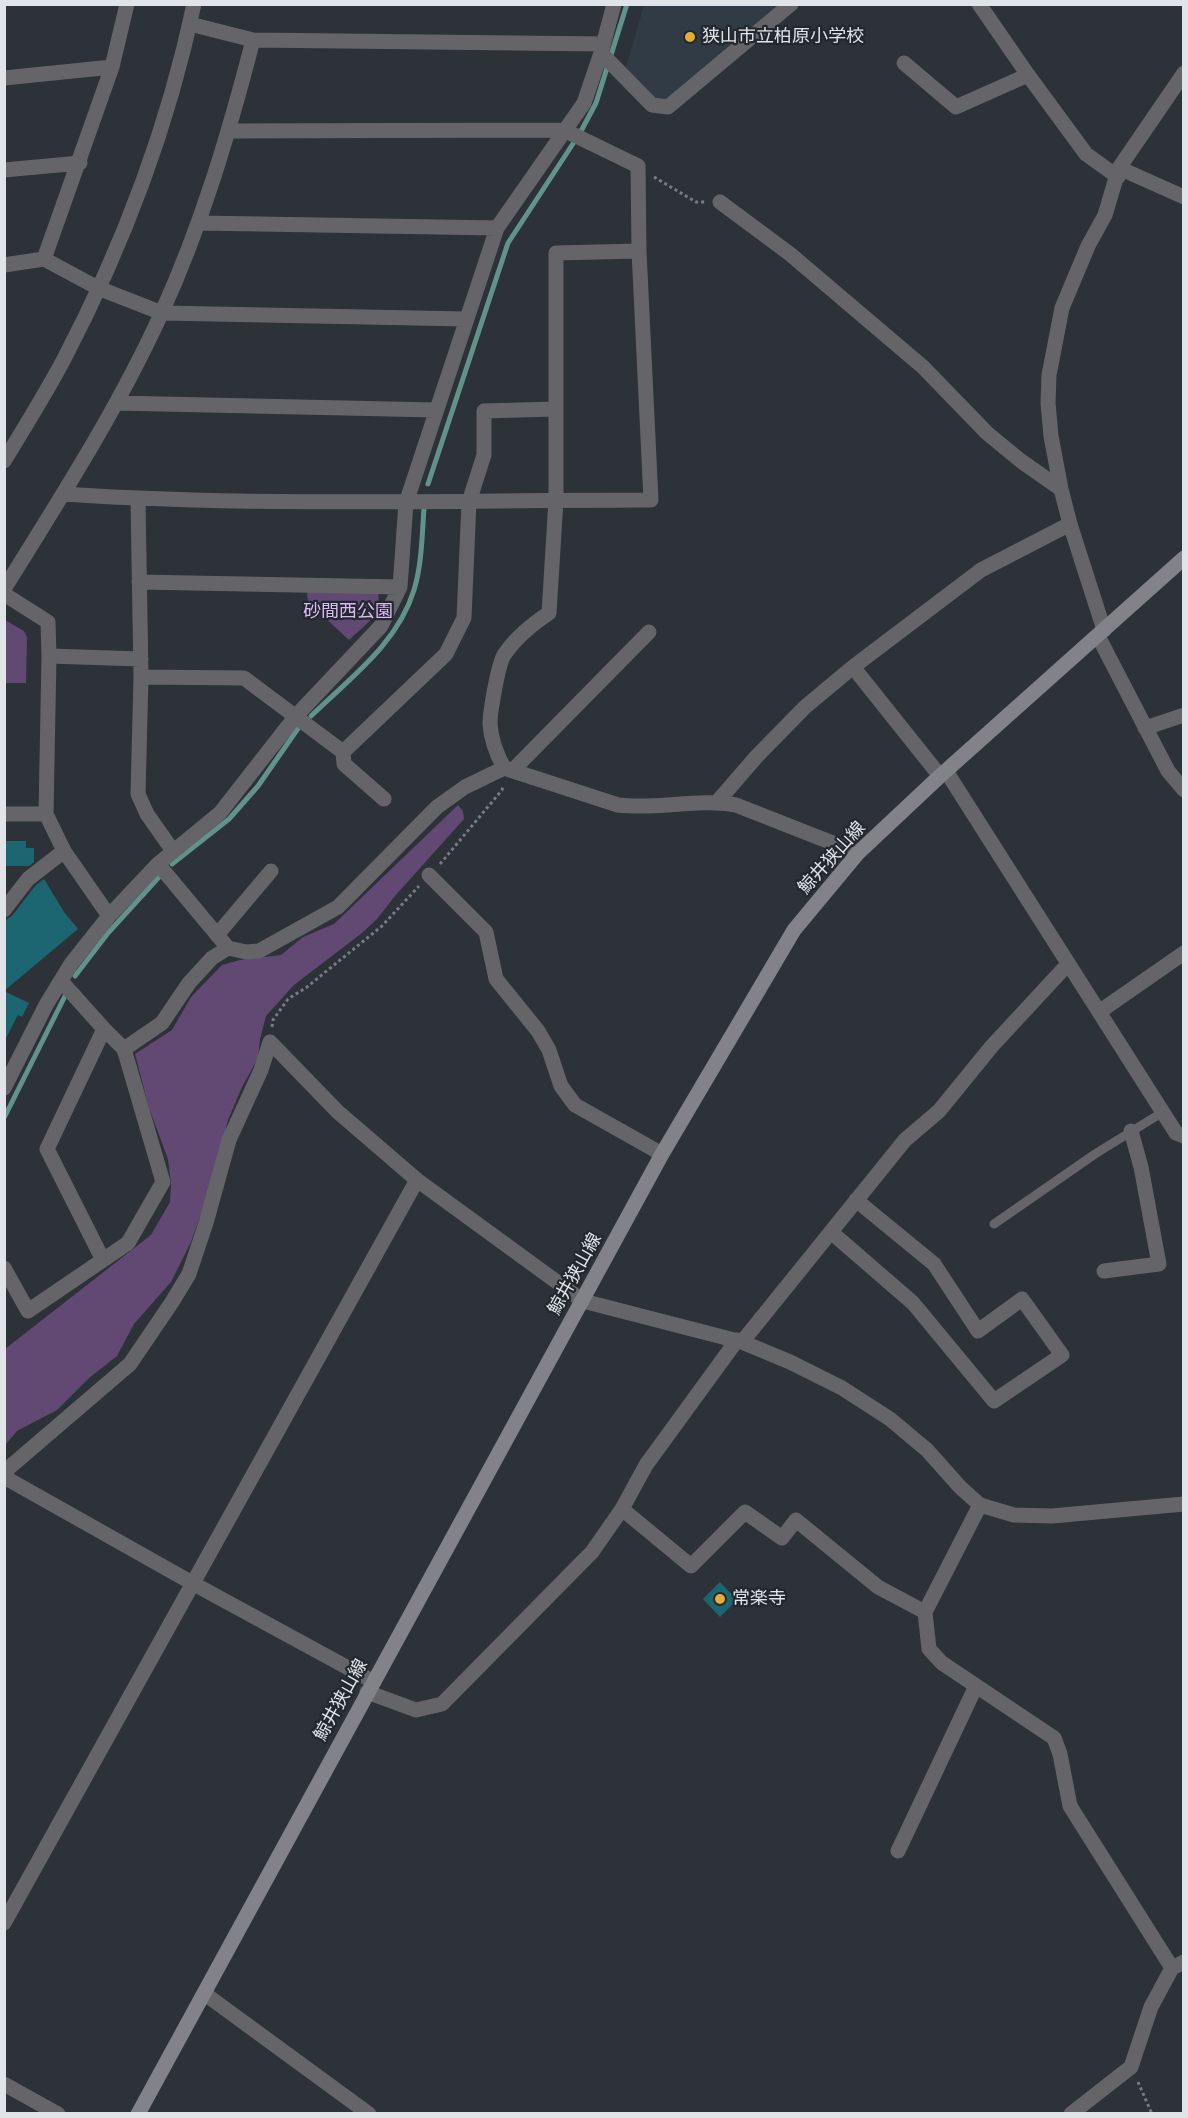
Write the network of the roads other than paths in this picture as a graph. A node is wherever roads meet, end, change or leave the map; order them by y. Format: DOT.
graph roads {
  1 [pos="127,4"];
  2 [pos="194,4"];
  3 [pos="614,4"];
  4 [pos="791,4"];
  5 [pos="979,4"];
  6 [pos="190,24"];
  7 [pos="253,40"];
  8 [pos="602,49"];
  9 [pos="904,63"];
  10 [pos="112,67"];
  11 [pos="1184,73"];
  12 [pos="1028,75"];
  13 [pos="4,78"];
  14 [pos="564,130"];
  15 [pos="229,131"];
  16 [pos="80,162"];
  17 [pos="4,170"];
  18 [pos="1118,173"];
  19 [pos="1184,197"];
  20 [pos="720,202"];
  21 [pos="199,224"];
  22 [pos="496,228"];
  23 [pos="639,251"];
  24 [pos="44,259"];
  25 [pos="4,265"];
  26 [pos="98,288"];
  27 [pos="162,313"];
  28 [pos="466,319"];
  29 [pos="116,403"];
  30 [pos="555,409"];
  31 [pos="436,410"];
  32 [pos="4,461"];
  33 [pos="1061,489"];
  34 [pos="63,494"];
  35 [pos="138,499"];
  36 [pos="556,500"];
  37 [pos="469,502"];
  38 [pos="406,503"];
  39 [pos="1070,524"];
  40 [pos="1184,558"];
  41 [pos="140,582"];
  42 [pos="400,587"];
  43 [pos="4,591"];
  44 [pos="649,632"];
  45 [pos="1101,633"];
  46 [pos="50,656"];
  47 [pos="141,659"];
  48 [pos="853,667"];
  49 [pos="141,678"];
  50 [pos="1184,715"];
  51 [pos="294,717"];
  52 [pos="1145,728"];
  53 [pos="343,752"];
  54 [pos="508,770"];
  55 [pos="943,774"];
  56 [pos="1184,790"];
  57 [pos="384,799"];
  58 [pos="718,801"];
  59 [pos="4,814"];
  60 [pos="46,814"];
  61 [pos="64,851"];
  62 [pos="173,851"];
  63 [pos="858,854"];
  64 [pos="158,864"];
  65 [pos="271,871"];
  66 [pos="429,875"];
  67 [pos="4,910"];
  68 [pos="110,916"];
  69 [pos="217,935"];
  70 [pos="228,948"];
  71 [pos="1184,952"];
  72 [pos="1068,964"];
  73 [pos="61,981"];
  74 [pos="1099,1012"];
  75 [pos="104,1029"];
  76 [pos="124,1049"];
  77 [pos="4,1088"];
  78 [pos="1163,1112"];
  79 [pos="1131,1131"];
  80 [pos="1184,1136"];
  81 [pos="662,1154"];
  82 [pos="417,1180"];
  83 [pos="856,1200"];
  84 [pos="994,1224"];
  85 [pos="831,1232"];
  86 [pos="103,1260"];
  87 [pos="4,1268"];
  88 [pos="1104,1271"];
  89 [pos="583,1301"];
  90 [pos="739,1341"];
  91 [pos="4,1472"];
  92 [pos="4,1477"];
  93 [pos="1184,1504"];
  94 [pos="980,1505"];
  95 [pos="622,1509"];
  96 [pos="194,1584"];
  97 [pos="925,1612"];
  98 [pos="976,1686"];
  99 [pos="370,1687"];
  100 [pos="898,1851"];
  101 [pos="4,1923"];
  102 [pos="1178,1965"];
  103 [pos="205,1994"];
  104 [pos="4,2084"];
  105 [pos="58,2114"];
  106 [pos="138,2114"];
  107 [pos="369,2114"];
  108 [pos="1071,2114"];
  1 -- 10 [label="street"];
  2 -- 6 [label="street"];
  3 -- 8 [label="street"];
  4 -- 8 [label="street"];
  5 -- 12 [label="street"];
  6 -- 7 [label="street"];
  6 -- 26 [label="street"];
  7 -- 8 [label="street"];
  7 -- 15 [label="street"];
  8 -- 14 [label="street"];
  9 -- 12 [label="street"];
  10 -- 13 [label="street"];
  10 -- 16 [label="street"];
  11 -- 18 [label="street"];
  12 -- 18 [label="street"];
  14 -- 15 [label="street"];
  14 -- 22 [label="street"];
  14 -- 23 [label="street"];
  15 -- 21 [label="street"];
  16 -- 17 [label="street"];
  16 -- 24 [label="street"];
  18 -- 19 [label="street"];
  18 -- 33 [label="street"];
  20 -- 33 [label="street"];
  21 -- 22 [label="street"];
  21 -- 27 [label="street"];
  22 -- 28 [label="street"];
  23 -- 30 [label="street"];
  23 -- 36 [label="street"];
  24 -- 25 [label="street"];
  24 -- 26 [label="street"];
  26 -- 27 [label="street"];
  26 -- 32 [label="street"];
  27 -- 28 [label="street"];
  27 -- 29 [label="street"];
  28 -- 31 [label="street"];
  29 -- 31 [label="street"];
  29 -- 34 [label="street"];
  30 -- 36 [label="street"];
  30 -- 37 [label="street"];
  31 -- 38 [label="street"];
  33 -- 39 [label="street"];
  34 -- 35 [label="street"];
  34 -- 43 [label="street"];
  35 -- 38 [label="street"];
  35 -- 41 [label="street"];
  36 -- 37 [label="street"];
  36 -- 54 [label="street"];
  37 -- 38 [label="street"];
  37 -- 53 [label="street"];
  38 -- 42 [label="street"];
  39 -- 45 [label="street"];
  39 -- 48 [label="street"];
  40 -- 45 [label="main road, 鯨井狭山線"];
  41 -- 42 [label="street"];
  41 -- 47 [label="street"];
  42 -- 51 [label="street"];
  43 -- 46 [label="street"];
  44 -- 54 [label="street"];
  45 -- 52 [label="street"];
  45 -- 55 [label="main road, 鯨井狭山線"];
  46 -- 47 [label="street"];
  46 -- 60 [label="street"];
  47 -- 49 [label="street"];
  48 -- 55 [label="street"];
  48 -- 58 [label="street"];
  49 -- 51 [label="street"];
  49 -- 62 [label="street"];
  50 -- 52 [label="street"];
  51 -- 53 [label="street"];
  51 -- 62 [label="street"];
  52 -- 56 [label="street"];
  53 -- 57 [label="street"];
  54 -- 58 [label="street"];
  54 -- 70 [label="street"];
  55 -- 63 [label="main road, 鯨井狭山線"];
  55 -- 72 [label="street"];
  58 -- 63 [label="street"];
  59 -- 60 [label="street"];
  60 -- 61 [label="street"];
  61 -- 67 [label="street"];
  61 -- 68 [label="street"];
  62 -- 64 [label="street"];
  63 -- 81 [label="main road, 鯨井狭山線"];
  64 -- 68 [label="street"];
  64 -- 69 [label="street"];
  65 -- 69 [label="street"];
  66 -- 81 [label="street"];
  68 -- 73 [label="street"];
  69 -- 70 [label="street"];
  70 -- 76 [label="street"];
  71 -- 74 [label="street"];
  72 -- 74 [label="street"];
  72 -- 83 [label="street"];
  73 -- 75 [label="street"];
  73 -- 77 [label="street"];
  74 -- 78 [label="street"];
  75 -- 76 [label="street"];
  75 -- 86 [label="street"];
  76 -- 86 [label="street"];
  78 -- 79 [label="lane"];
  78 -- 80 [label="street"];
  79 -- 84 [label="lane"];
  79 -- 88 [label="street"];
  81 -- 89 [label="main road, 鯨井狭山線"];
  82 -- 89 [label="street"];
  82 -- 91 [label="street"];
  82 -- 96 [label="street"];
  83 -- 85 [label="street"];
  83 -- 85 [label="street"];
  85 -- 90 [label="street"];
  86 -- 87 [label="street"];
  89 -- 90 [label="street"];
  89 -- 99 [label="main road, 鯨井狭山線"];
  90 -- 94 [label="street"];
  90 -- 95 [label="street"];
  92 -- 96 [label="street"];
  93 -- 94 [label="street"];
  94 -- 97 [label="street"];
  95 -- 97 [label="street"];
  95 -- 99 [label="street"];
  96 -- 99 [label="street"];
  96 -- 101 [label="street"];
  97 -- 98 [label="street"];
  98 -- 100 [label="street"];
  98 -- 102 [label="street"];
  99 -- 103 [label="main road, 鯨井狭山線"];
  102 -- 108 [label="street"];
  103 -- 106 [label="main road, 鯨井狭山線"];
  103 -- 107 [label="street"];
  104 -- 105 [label="street"];
}
